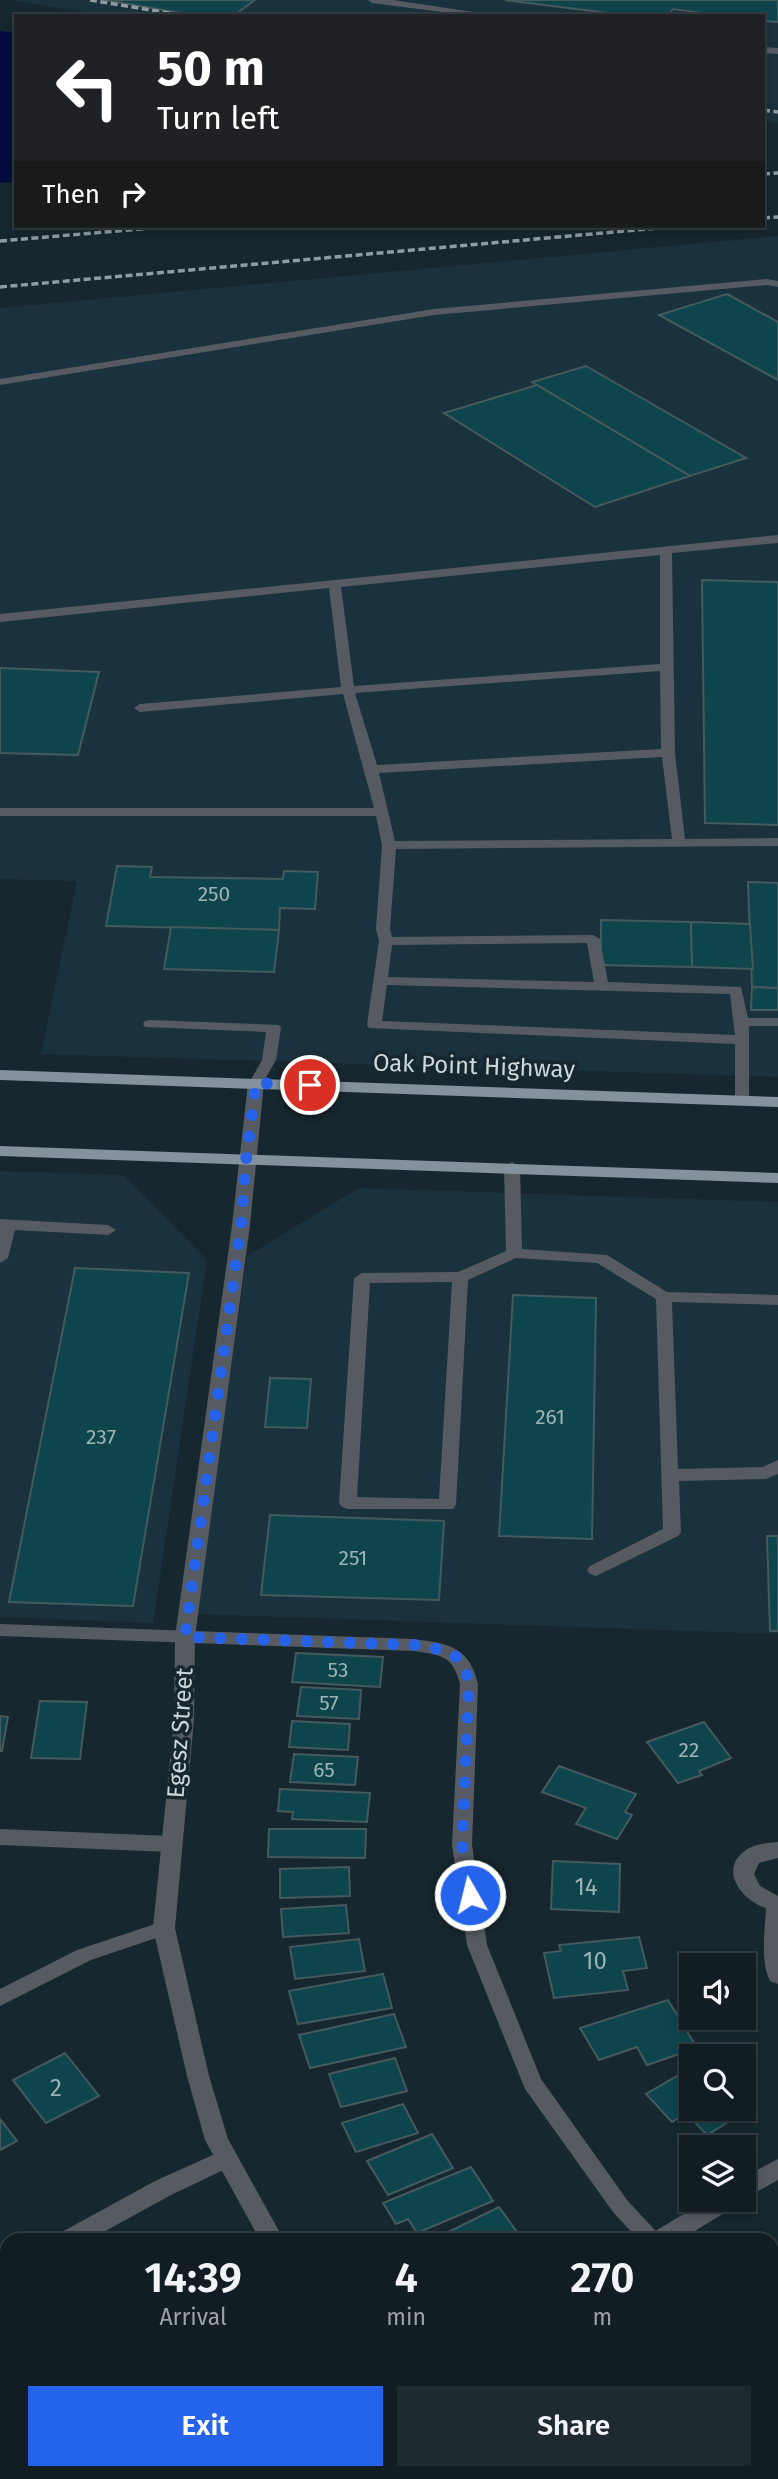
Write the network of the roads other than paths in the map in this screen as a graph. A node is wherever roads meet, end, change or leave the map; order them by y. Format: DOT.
graph roads {
  1 [pos="372,0"];
  2 [pos="480,14"];
  3 [pos="774,282"];
  4 [pos="0,383"];
  5 [pos="778,539"];
  6 [pos="666,549"];
  7 [pos="335,585"];
  8 [pos="0,618"];
  9 [pos="666,667"];
  10 [pos="348,690"];
  11 [pos="139,708"];
  12 [pos="668,753"];
  13 [pos="372,769"];
  14 [pos="0,812"];
  15 [pos="382,812"];
  16 [pos="679,841"];
  17 [pos="778,842"];
  18 [pos="388,845"];
  19 [pos="386,941"];
  20 [pos="380,981"];
  21 [pos="602,986"];
  22 [pos="742,1022"];
  23 [pos="778,1022"];
  24 [pos="150,1024"];
  25 [pos="742,1040"];
  26 [pos="0,1074"];
  27 [pos="256,1083"];
  28 [pos="742,1101"];
  29 [pos="778,1102"];
  30 [pos="0,1151"];
  31 [pos="246,1160"];
  32 [pos="512,1167"];
  33 [pos="778,1178"];
  34 [pos="4,1224"];
  35 [pos="108,1230"];
  36 [pos="514,1254"];
  37 [pos="0,1258"];
  38 [pos="460,1277"];
  39 [pos="664,1297"];
  40 [pos="778,1300"];
  41 [pos="778,1466"];
  42 [pos="671,1475"];
  43 [pos="596,1570"];
  44 [pos="0,1630"];
  45 [pos="185,1637"];
  46 [pos="0,1837"];
  47 [pos="170,1844"];
  48 [pos="778,1850"];
  49 [pos="778,1904"];
  50 [pos="164,1928"];
  51 [pos="778,1975"];
  52 [pos="0,1998"];
  53 [pos="226,2158"];
  54 [pos="778,2168"];
  55 [pos="756,2182"];
  56 [pos="706,2212"];
  57 [pos="81,2233"];
  58 [pos="268,2233"];
  59 [pos="646,2233"];
  60 [pos="672,2233"];
  1 -- 2 [label="lane"];
  3 -- 4 [label="lane"];
  5 -- 6 [label="lane"];
  6 -- 7 [label="lane"];
  6 -- 9 [label="lane"];
  7 -- 8 [label="lane"];
  7 -- 10 [label="lane"];
  9 -- 10 [label="lane"];
  9 -- 12 [label="lane"];
  10 -- 11 [label="lane"];
  10 -- 13 [label="lane"];
  12 -- 13 [label="lane"];
  12 -- 16 [label="lane"];
  13 -- 15 [label="lane"];
  14 -- 15 [label="lane"];
  15 -- 18 [label="lane"];
  16 -- 17 [label="lane"];
  16 -- 18 [label="lane"];
  18 -- 19 [label="lane"];
  19 -- 20 [label="lane"];
  19 -- 21 [label="lane"];
  20 -- 21 [label="lane"];
  20 -- 25 [label="lane"];
  21 -- 22 [label="lane"];
  22 -- 23 [label="lane"];
  22 -- 25 [label="lane"];
  24 -- 27 [label="lane"];
  25 -- 28 [label="lane"];
  26 -- 27 [label="main road, Oak Point Highway"];
  27 -- 28 [label="main road, Oak Point Highway"];
  27 -- 31 [label="street, Egesz Street"];
  28 -- 29 [label="main road, Oak Point Highway"];
  30 -- 31 [label="main road"];
  31 -- 32 [label="main road"];
  31 -- 45 [label="street, Egesz Street"];
  32 -- 33 [label="main road"];
  32 -- 36 [label="lane"];
  34 -- 35 [label="lane"];
  34 -- 37 [label="lane"];
  36 -- 38 [label="lane"];
  36 -- 39 [label="lane"];
  38 -- 38 [label="lane"];
  39 -- 40 [label="lane"];
  39 -- 42 [label="lane"];
  41 -- 42 [label="lane"];
  42 -- 43 [label="lane"];
  44 -- 45 [label="lane"];
  45 -- 47 [label="street, Egesz Street"];
  45 -- 59 [label="lane"];
  46 -- 47 [label="street"];
  47 -- 50 [label="street, Egesz Street"];
  48 -- 49 [label="street"];
  49 -- 51 [label="street"];
  50 -- 52 [label="lane"];
  50 -- 53 [label="street, Egesz Street"];
  53 -- 57 [label="street"];
  53 -- 58 [label="street, Egesz Street"];
  54 -- 55 [label="street"];
  56 -- 60 [label="street"];
}
